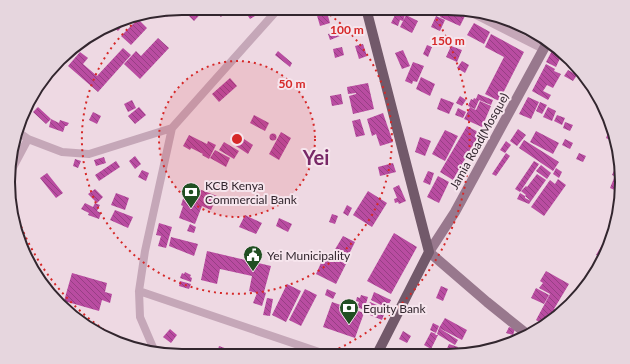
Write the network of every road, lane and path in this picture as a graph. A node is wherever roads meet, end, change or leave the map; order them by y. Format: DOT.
graph roads {
  1 [pos="273,15"];
  2 [pos="368,15"];
  3 [pos="491,21"];
  4 [pos="540,42"];
  5 [pos="545,46"];
  6 [pos="172,128"];
  7 [pos="22,134"];
  8 [pos="28,138"];
  9 [pos="16,162"];
  10 [pos="429,252"];
  11 [pos="139,291"];
  12 [pos="523,331"];
  13 [pos="153,347"];
  14 [pos="311,349"];
  15 [pos="380,349"];
  1 -- 6 [label="street"];
  2 -- 10 [label="main road"];
  3 -- 4 [label="street"];
  5 -- 10 [label="street, Jamia Road(Mosque)"];
  6 -- 8 [label="street"];
  6 -- 11 [label="street"];
  7 -- 8 [label="street"];
  8 -- 9 [label="street"];
  10 -- 12 [label="street"];
  10 -- 15 [label="main road"];
  11 -- 13 [label="street"];
  11 -- 14 [label="street"];
}
